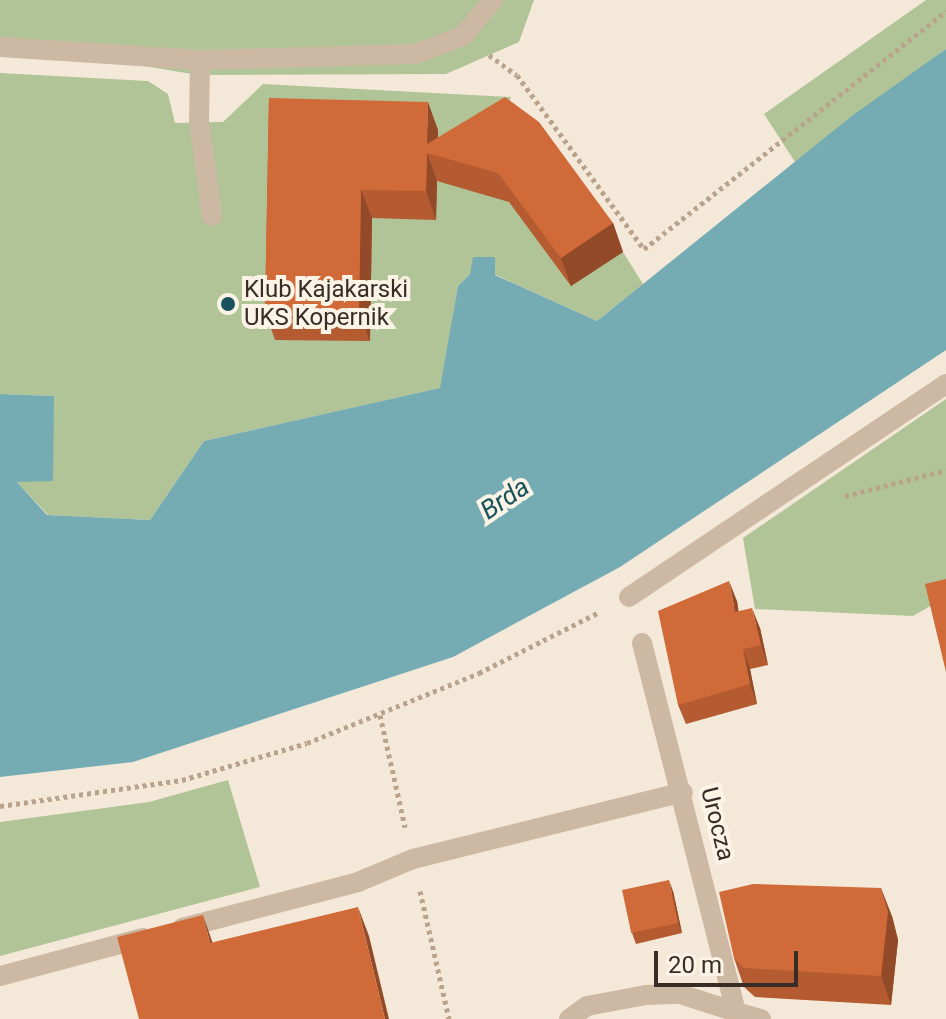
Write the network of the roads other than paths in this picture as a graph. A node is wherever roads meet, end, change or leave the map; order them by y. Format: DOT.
graph roads {
  1 [pos="493,0"];
  2 [pos="0,47"];
  3 [pos="200,60"];
  4 [pos="212,216"];
  5 [pos="946,384"];
  6 [pos="629,597"];
  7 [pos="642,643"];
  8 [pos="683,792"];
  9 [pos="0,976"];
  10 [pos="737,1016"];
  11 [pos="569,1019"];
  12 [pos="761,1019"];
  1 -- 3 [label="street"];
  2 -- 3 [label="street"];
  3 -- 4 [label="street"];
  5 -- 6 [label="street"];
  7 -- 8 [label="street, Urocza"];
  8 -- 9 [label="street"];
  8 -- 10 [label="street, Urocza"];
  10 -- 11 [label="street"];
  10 -- 12 [label="street"];
}
